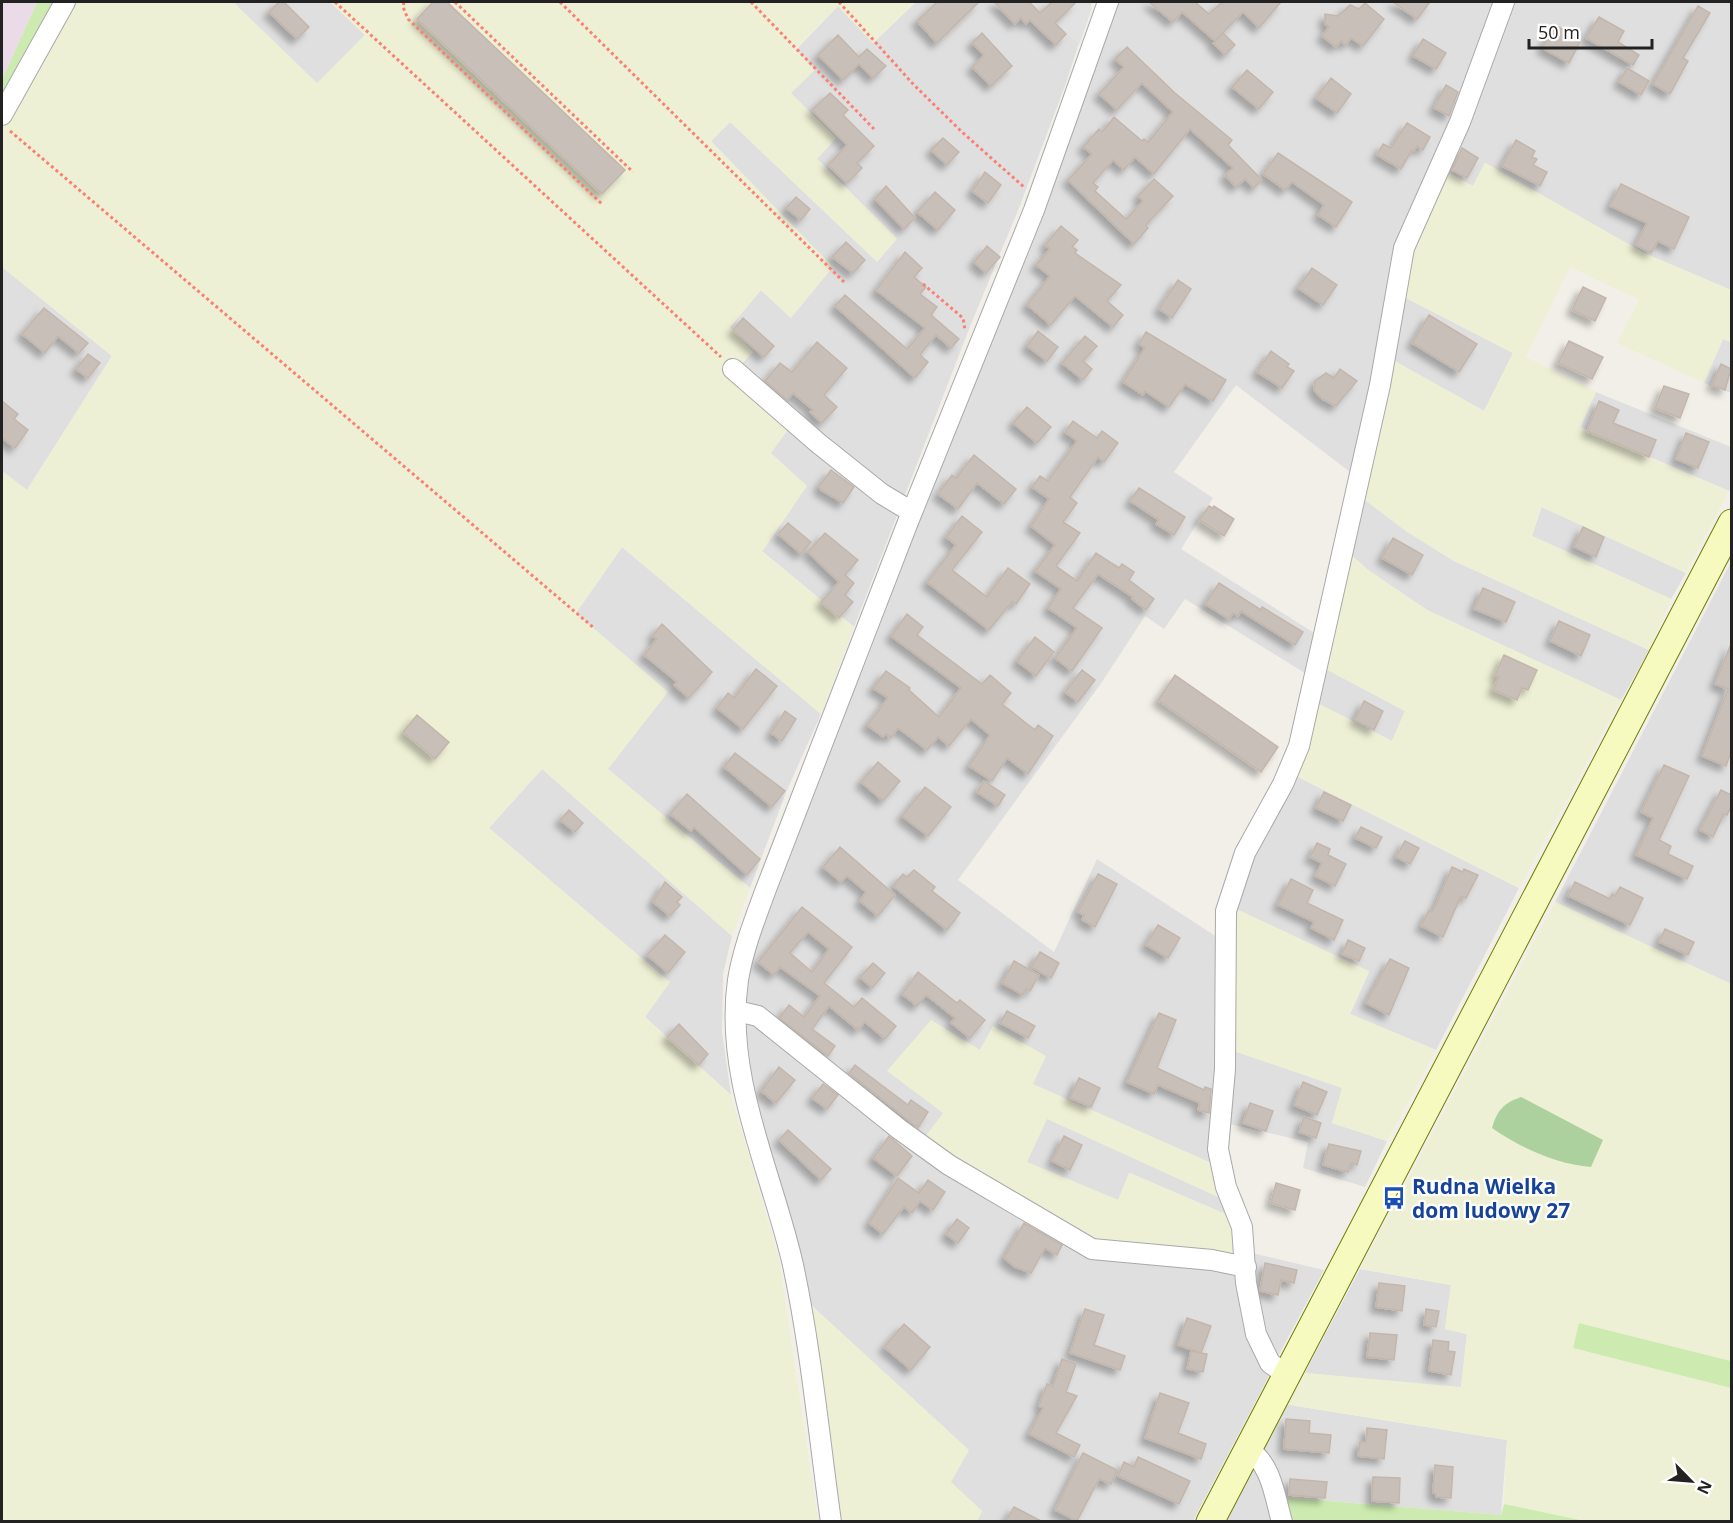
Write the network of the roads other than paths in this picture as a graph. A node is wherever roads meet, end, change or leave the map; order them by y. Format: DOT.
graph roads {
  1 [pos="65,2"];
  2 [pos="1108,2"];
  3 [pos="1504,2"];
  4 [pos="3,121"];
  5 [pos="733,369"];
  6 [pos="912,512"];
  7 [pos="1731,523"];
  8 [pos="736,1011"];
  9 [pos="1246,1268"];
  10 [pos="1287,1375"];
  11 [pos="1247,1449"];
  12 [pos="831,1521"];
  13 [pos="1210,1521"];
  14 [pos="1282,1521"];
  1 -- 4 [label="street"];
  2 -- 6 [label="street"];
  3 -- 9 [label="street"];
  5 -- 6 [label="street"];
  6 -- 8 [label="street"];
  7 -- 10 [label="street"];
  8 -- 9 [label="street"];
  8 -- 12 [label="street"];
  9 -- 10 [label="street"];
  10 -- 11 [label="street"];
  11 -- 13 [label="street"];
  11 -- 14 [label="street"];
}
